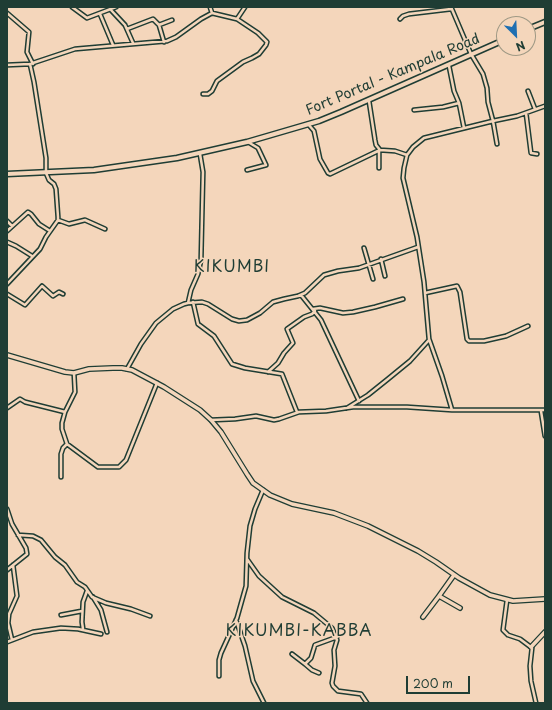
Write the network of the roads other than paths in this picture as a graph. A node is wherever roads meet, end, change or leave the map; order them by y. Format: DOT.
graph roads {
  1 [pos="72,7"];
  2 [pos="116,7"];
  3 [pos="210,7"];
  4 [pos="245,7"];
  5 [pos="451,8"];
  6 [pos="111,10"];
  7 [pos="7,13"];
  8 [pos="212,13"];
  9 [pos="100,14"];
  10 [pos="400,19"];
  11 [pos="172,20"];
  12 [pos="237,20"];
  13 [pos="159,25"];
  14 [pos="127,29"];
  15 [pos="164,42"];
  16 [pos="496,43"];
  17 [pos="133,44"];
  18 [pos="113,45"];
  19 [pos="471,54"];
  20 [pos="31,64"];
  21 [pos="7,65"];
  22 [pos="449,66"];
  23 [pos="528,91"];
  24 [pos="202,94"];
  25 [pos="369,101"];
  26 [pos="459,103"];
  27 [pos="545,106"];
  28 [pos="535,109"];
  29 [pos="414,110"];
  30 [pos="526,112"];
  31 [pos="494,121"];
  32 [pos="308,124"];
  33 [pos="464,128"];
  34 [pos="247,142"];
  35 [pos="497,144"];
  36 [pos="380,150"];
  37 [pos="200,154"];
  38 [pos="537,154"];
  39 [pos="407,155"];
  40 [pos="379,168"];
  41 [pos="247,170"];
  42 [pos="46,173"];
  43 [pos="7,174"];
  44 [pos="58,220"];
  45 [pos="7,221"];
  46 [pos="12,226"];
  47 [pos="105,229"];
  48 [pos="7,231"];
  49 [pos="50,231"];
  50 [pos="7,242"];
  51 [pos="418,247"];
  52 [pos="364,248"];
  53 [pos="32,256"];
  54 [pos="381,259"];
  55 [pos="369,264"];
  56 [pos="385,276"];
  57 [pos="373,279"];
  58 [pos="7,284"];
  59 [pos="425,293"];
  60 [pos="7,294"];
  61 [pos="63,294"];
  62 [pos="301,295"];
  63 [pos="403,299"];
  64 [pos="193,302"];
  65 [pos="188,303"];
  66 [pos="314,310"];
  67 [pos="528,326"];
  68 [pos="429,339"];
  69 [pos="7,355"];
  70 [pos="127,369"];
  71 [pos="268,372"];
  72 [pos="74,373"];
  73 [pos="157,383"];
  74 [pos="358,401"];
  75 [pos="7,408"];
  76 [pos="346,408"];
  77 [pos="452,410"];
  78 [pos="541,410"];
  79 [pos="545,410"];
  80 [pos="65,412"];
  81 [pos="297,412"];
  82 [pos="211,420"];
  83 [pos="545,436"];
  84 [pos="67,444"];
  85 [pos="61,477"];
  86 [pos="263,490"];
  87 [pos="7,509"];
  88 [pos="18,535"];
  89 [pos="247,559"];
  90 [pos="13,565"];
  91 [pos="7,570"];
  92 [pos="454,575"];
  93 [pos="87,591"];
  94 [pos="439,596"];
  95 [pos="92,597"];
  96 [pos="545,599"];
  97 [pos="506,600"];
  98 [pos="460,608"];
  99 [pos="82,611"];
  100 [pos="60,615"];
  101 [pos="150,616"];
  102 [pos="423,617"];
  103 [pos="236,620"];
  104 [pos="83,630"];
  105 [pos="107,632"];
  106 [pos="545,632"];
  107 [pos="101,634"];
  108 [pos="337,637"];
  109 [pos="12,640"];
  110 [pos="7,642"];
  111 [pos="531,647"];
  112 [pos="292,654"];
  113 [pos="305,664"];
  114 [pos="319,673"];
  115 [pos="219,676"];
  116 [pos="264,703"];
  117 [pos="367,703"];
  118 [pos="536,703"];
  1 -- 9 [label="street"];
  2 -- 6 [label="street"];
  3 -- 8 [label="street"];
  4 -- 12 [label="street"];
  5 -- 10 [label="street"];
  5 -- 19 [label="street"];
  6 -- 9 [label="street"];
  6 -- 14 [label="street"];
  7 -- 20 [label="street"];
  8 -- 12 [label="street"];
  8 -- 15 [label="street"];
  9 -- 18 [label="street"];
  11 -- 13 [label="street"];
  12 -- 24 [label="street"];
  13 -- 14 [label="street"];
  13 -- 15 [label="street"];
  14 -- 17 [label="street"];
  15 -- 17 [label="street"];
  16 -- 19 [label="main road, Fort Portal - Kampala Road"];
  17 -- 18 [label="street"];
  18 -- 20 [label="street"];
  19 -- 22 [label="main road, Fort Portal - Kampala Road"];
  19 -- 31 [label="street"];
  20 -- 21 [label="street"];
  20 -- 42 [label="street"];
  22 -- 25 [label="main road, Fort Portal - Kampala Road"];
  22 -- 26 [label="street"];
  23 -- 28 [label="street"];
  25 -- 32 [label="main road, Fort Portal - Kampala Road"];
  25 -- 36 [label="street"];
  26 -- 29 [label="street"];
  26 -- 33 [label="street"];
  27 -- 28 [label="street"];
  28 -- 30 [label="street"];
  30 -- 31 [label="street"];
  30 -- 38 [label="street"];
  31 -- 33 [label="street"];
  31 -- 35 [label="street"];
  32 -- 34 [label="main road, Fort Portal - Kampala Road"];
  32 -- 36 [label="street"];
  33 -- 39 [label="street"];
  34 -- 37 [label="main road, Fort Portal - Kampala Road"];
  34 -- 41 [label="street"];
  36 -- 39 [label="street"];
  36 -- 40 [label="street"];
  37 -- 42 [label="main road, Fort Portal - Kampala Road"];
  37 -- 65 [label="street"];
  39 -- 51 [label="street"];
  42 -- 43 [label="main road, Fort Portal - Kampala Road"];
  42 -- 44 [label="street"];
  44 -- 47 [label="street"];
  44 -- 49 [label="street"];
  45 -- 46 [label="street"];
  46 -- 48 [label="street"];
  46 -- 49 [label="street"];
  49 -- 53 [label="street"];
  50 -- 53 [label="street"];
  51 -- 54 [label="street"];
  51 -- 59 [label="street"];
  52 -- 55 [label="street"];
  53 -- 58 [label="street"];
  54 -- 55 [label="street"];
  54 -- 56 [label="street"];
  55 -- 57 [label="street"];
  55 -- 62 [label="street"];
  59 -- 67 [label="street"];
  59 -- 68 [label="street"];
  60 -- 61 [label="street"];
  62 -- 64 [label="street"];
  62 -- 66 [label="street"];
  63 -- 66 [label="street"];
  64 -- 65 [label="street"];
  64 -- 71 [label="street"];
  65 -- 70 [label="street"];
  66 -- 71 [label="street"];
  66 -- 74 [label="street"];
  68 -- 74 [label="street"];
  68 -- 77 [label="street"];
  69 -- 72 [label="street"];
  70 -- 72 [label="street"];
  70 -- 73 [label="street"];
  71 -- 81 [label="street"];
  72 -- 80 [label="street"];
  73 -- 82 [label="street"];
  73 -- 84 [label="street"];
  74 -- 76 [label="street"];
  75 -- 80 [label="street"];
  76 -- 77 [label="street"];
  76 -- 81 [label="street"];
  77 -- 78 [label="street"];
  78 -- 79 [label="street"];
  78 -- 83 [label="street"];
  80 -- 84 [label="street"];
  81 -- 82 [label="street"];
  82 -- 86 [label="street"];
  84 -- 85 [label="street"];
  86 -- 89 [label="street"];
  86 -- 92 [label="street"];
  87 -- 88 [label="street"];
  88 -- 90 [label="street"];
  88 -- 93 [label="street"];
  89 -- 103 [label="street"];
  89 -- 108 [label="street"];
  90 -- 91 [label="street"];
  90 -- 109 [label="street"];
  92 -- 94 [label="street"];
  92 -- 97 [label="street"];
  93 -- 95 [label="street"];
  93 -- 99 [label="street"];
  94 -- 98 [label="street"];
  94 -- 102 [label="street"];
  95 -- 101 [label="street"];
  95 -- 105 [label="street"];
  96 -- 97 [label="street"];
  97 -- 111 [label="street"];
  99 -- 100 [label="street"];
  99 -- 104 [label="street"];
  103 -- 115 [label="street"];
  103 -- 116 [label="street"];
  104 -- 107 [label="street"];
  104 -- 109 [label="street"];
  106 -- 111 [label="street"];
  108 -- 113 [label="street"];
  108 -- 117 [label="street"];
  109 -- 110 [label="street"];
  111 -- 118 [label="street"];
  112 -- 113 [label="street"];
  113 -- 114 [label="street"];
}
